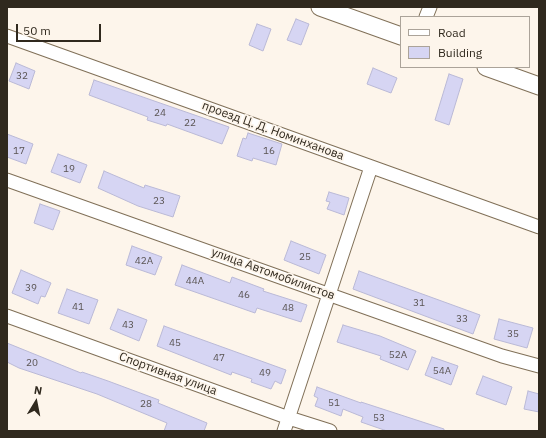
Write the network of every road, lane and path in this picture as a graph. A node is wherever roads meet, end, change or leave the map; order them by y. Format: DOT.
graph roads {
  1 [pos="320,7"];
  2 [pos="7,36"];
  3 [pos="400,36"];
  4 [pos="489,68"];
  5 [pos="539,86"];
  6 [pos="372,166"];
  7 [pos="7,180"];
  8 [pos="539,227"];
  9 [pos="329,295"];
  10 [pos="7,316"];
  11 [pos="539,366"];
  12 [pos="289,418"];
  13 [pos="284,431"];
  14 [pos="330,431"];
  1 -- 3 [label="street"];
  2 -- 6 [label="street, проезд Ц. Д. Номинханова"];
  4 -- 5 [label="street"];
  6 -- 8 [label="street, проезд Ц. Д. Номинханова"];
  6 -- 9 [label="street"];
  7 -- 9 [label="street, улица Автомобилистов"];
  9 -- 11 [label="street, улица Автомобилистов"];
  9 -- 12 [label="street"];
  10 -- 12 [label="street, Спортивная улица"];
  12 -- 13 [label="street"];
  12 -- 14 [label="street, Спортивная улица"];
}
